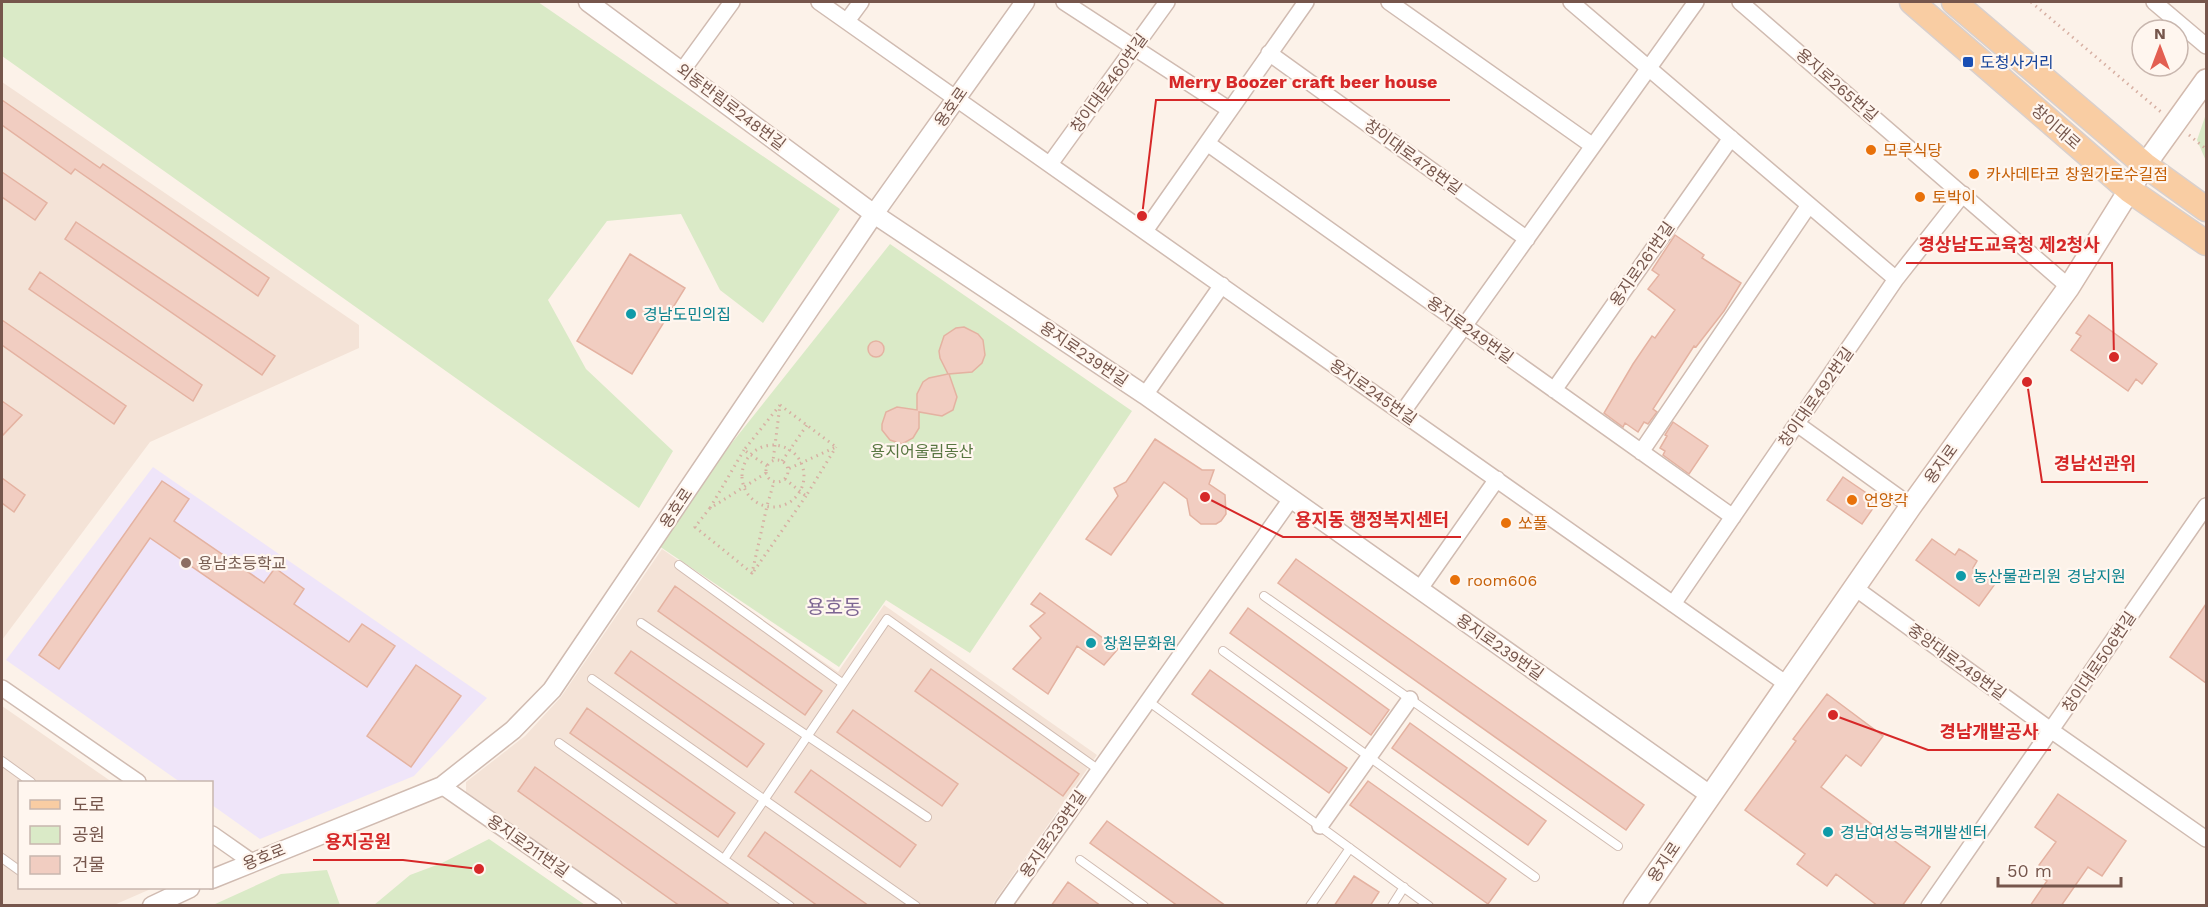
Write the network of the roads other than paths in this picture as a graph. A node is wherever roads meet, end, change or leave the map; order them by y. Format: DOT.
graph roads {
  1 [pos="588,2"];
  2 [pos="732,2"];
  3 [pos="819,2"];
  4 [pos="861,2"];
  5 [pos="1025,2"];
  6 [pos="1064,2"];
  7 [pos="1167,2"];
  8 [pos="1306,2"];
  9 [pos="1389,2"];
  10 [pos="1571,2"];
  11 [pos="1696,2"];
  12 [pos="1740,2"];
  13 [pos="1912,2"];
  14 [pos="1954,2"];
  15 [pos="2154,2"];
  16 [pos="848,21"];
  17 [pos="2206,46"];
  18 [pos="1134,48"];
  19 [pos="1269,53"];
  20 [pos="1649,68"];
  21 [pos="682,71"];
  22 [pos="2206,80"];
  23 [pos="958,99"];
  24 [pos="1230,110"];
  25 [pos="1731,138"];
  26 [pos="1207,143"];
  27 [pos="1593,147"];
  28 [pos="1050,164"];
  29 [pos="2145,165"];
  30 [pos="2129,190"];
  31 [pos="1963,194"];
  32 [pos="1809,205"];
  33 [pos="2206,209"];
  34 [pos="874,214"];
  35 [pos="1145,231"];
  36 [pos="1527,239"];
  37 [pos="2206,243"];
  38 [pos="1896,279"];
  39 [pos="1222,285"];
  40 [pos="2069,287"];
  41 [pos="1464,326"];
  42 [pos="1554,390"];
  43 [pos="1145,395"];
  44 [pos="1402,412"];
  45 [pos="1797,424"];
  46 [pos="1641,452"];
  47 [pos="1497,479"];
  48 [pos="1291,499"];
  49 [pos="1911,506"];
  50 [pos="2206,506"];
  51 [pos="1732,517"];
  52 [pos="679,565"];
  53 [pos="1855,588"];
  54 [pos="1419,590"];
  55 [pos="1264,596"];
  56 [pos="1673,604"];
  57 [pos="641,623"];
  58 [pos="1223,651"];
  59 [pos="592,679"];
  60 [pos="842,683"];
  61 [pos="1788,685"];
  62 [pos="2,688"];
  63 [pos="1410,699"];
  64 [pos="1148,701"];
  65 [pos="2052,731"];
  66 [pos="807,735"];
  67 [pos="559,743"];
  68 [pos="1369,757"];
  69 [pos="2,761"];
  70 [pos="1099,770"];
  71 [pos="28,781"];
  72 [pos="135,781"];
  73 [pos="442,786"];
  74 [pos="1710,795"];
  75 [pos="765,800"];
  76 [pos="927,817"];
  77 [pos="1320,826"];
  78 [pos="213,835"];
  79 [pos="2206,839"];
  80 [pos="1618,846"];
  81 [pos="1350,848"];
  82 [pos="2,858"];
  83 [pos="724,859"];
  84 [pos="1080,860"];
  85 [pos="252,862"];
  86 [pos="18,870"];
  87 [pos="1535,877"];
  88 [pos="213,879"];
  89 [pos="1404,887"];
  90 [pos="188,889"];
  91 [pos="1009,903"];
  92 [pos="152,906"];
  93 [pos="614,906"];
  94 [pos="790,906"];
  95 [pos="916,906"];
  96 [pos="1144,906"];
  97 [pos="1310,906"];
  98 [pos="1392,906"];
  99 [pos="1429,906"];
  100 [pos="1634,906"];
  101 [pos="1929,906"];
  1 -- 21 [label="street, 외동반림로248번길"];
  2 -- 21 [label="street"];
  3 -- 16 [label="street, 용지로245번길"];
  4 -- 16 [label="street"];
  5 -- 23 [label="street, 용호로"];
  6 -- 18 [label="street"];
  7 -- 18 [label="street, 창이대로460번길"];
  8 -- 19 [label="street"];
  9 -- 27 [label="street"];
  10 -- 20 [label="street"];
  11 -- 20 [label="street"];
  12 -- 31 [label="street, 용지로265번길"];
  13 -- 30 [label="main road, 창이대로"];
  14 -- 29 [label="main road, 창이대로"];
  15 -- 17 [label="street"];
  16 -- 23 [label="street, 용지로245번길"];
  18 -- 24 [label="street"];
  18 -- 28 [label="street, 창이대로460번길"];
  19 -- 24 [label="street"];
  19 -- 36 [label="street, 창이대로478번길"];
  20 -- 25 [label="street"];
  20 -- 27 [label="street"];
  21 -- 34 [label="street, 외동반림로248번길"];
  22 -- 29 [label="main road, 용지로"];
  23 -- 28 [label="street, 용지로245번길"];
  23 -- 34 [label="street, 용호로"];
  24 -- 26 [label="street"];
  25 -- 32 [label="street"];
  25 -- 42 [label="street, 용지로261번길"];
  26 -- 35 [label="street"];
  26 -- 41 [label="street, 용지로249번길"];
  27 -- 36 [label="street"];
  28 -- 35 [label="street, 용지로245번길"];
  29 -- 30 [label="main road, 용지로"];
  29 -- 33 [label="main road, 창이대로"];
  30 -- 37 [label="main road, 창이대로"];
  30 -- 40 [label="main road, 용지로"];
  31 -- 38 [label="street, 창이대로492번길"];
  31 -- 40 [label="street, 용지로265번길"];
  32 -- 38 [label="street"];
  32 -- 46 [label="street"];
  34 -- 43 [label="street, 용지로239번길"];
  34 -- 73 [label="street, 용호로"];
  35 -- 39 [label="street, 용지로245번길"];
  36 -- 41 [label="street"];
  38 -- 45 [label="street, 창이대로492번길"];
  39 -- 43 [label="street"];
  39 -- 44 [label="street, 용지로245번길"];
  40 -- 49 [label="main road, 용지로"];
  41 -- 42 [label="street, 용지로249번길"];
  41 -- 44 [label="street"];
  42 -- 46 [label="street, 용지로249번길"];
  43 -- 48 [label="street, 용지로239번길"];
  44 -- 47 [label="street, 용지로245번길"];
  45 -- 49 [label="street"];
  45 -- 51 [label="street, 창이대로492번길"];
  46 -- 51 [label="street, 용지로249번길"];
  47 -- 54 [label="street"];
  47 -- 56 [label="street, 용지로245번길"];
  48 -- 54 [label="street, 용지로239번길"];
  48 -- 64 [label="street, 용지로239번길"];
  49 -- 53 [label="main road, 용지로"];
  50 -- 65 [label="street, 창이대로506번길"];
  51 -- 56 [label="street, 창이대로492번길"];
  52 -- 60 [label="lane"];
  53 -- 61 [label="main road, 용지로"];
  53 -- 65 [label="street, 중앙대로249번길"];
  54 -- 74 [label="street, 용지로239번길"];
  55 -- 63 [label="lane"];
  56 -- 61 [label="street, 용지로245번길"];
  57 -- 66 [label="lane"];
  58 -- 68 [label="lane"];
  59 -- 75 [label="lane"];
  60 -- 66 [label="lane"];
  60 -- 70 [label="lane"];
  61 -- 74 [label="main road, 용지로"];
  62 -- 72 [label="street"];
  63 -- 68 [label="street"];
  63 -- 80 [label="lane"];
  64 -- 70 [label="street, 용지로239번길"];
  64 -- 77 [label="lane"];
  65 -- 79 [label="street, 중앙대로249번길"];
  65 -- 101 [label="street, 창이대로506번길"];
  66 -- 75 [label="lane"];
  66 -- 76 [label="lane"];
  67 -- 83 [label="lane"];
  68 -- 77 [label="street"];
  68 -- 87 [label="lane"];
  69 -- 71 [label="lane"];
  70 -- 91 [label="street, 용지로239번길"];
  73 -- 85 [label="street, 용호로"];
  73 -- 93 [label="street, 용지로211번길"];
  74 -- 100 [label="main road, 용지로"];
  75 -- 83 [label="lane"];
  75 -- 95 [label="lane"];
  77 -- 81 [label="lane"];
  78 -- 85 [label="street"];
  81 -- 89 [label="lane"];
  81 -- 97 [label="lane"];
  82 -- 86 [label="lane"];
  83 -- 94 [label="lane"];
  84 -- 96 [label="lane"];
  85 -- 88 [label="street, 용호로"];
  89 -- 98 [label="lane"];
  89 -- 99 [label="lane"];
  90 -- 92 [label="street"];
}
